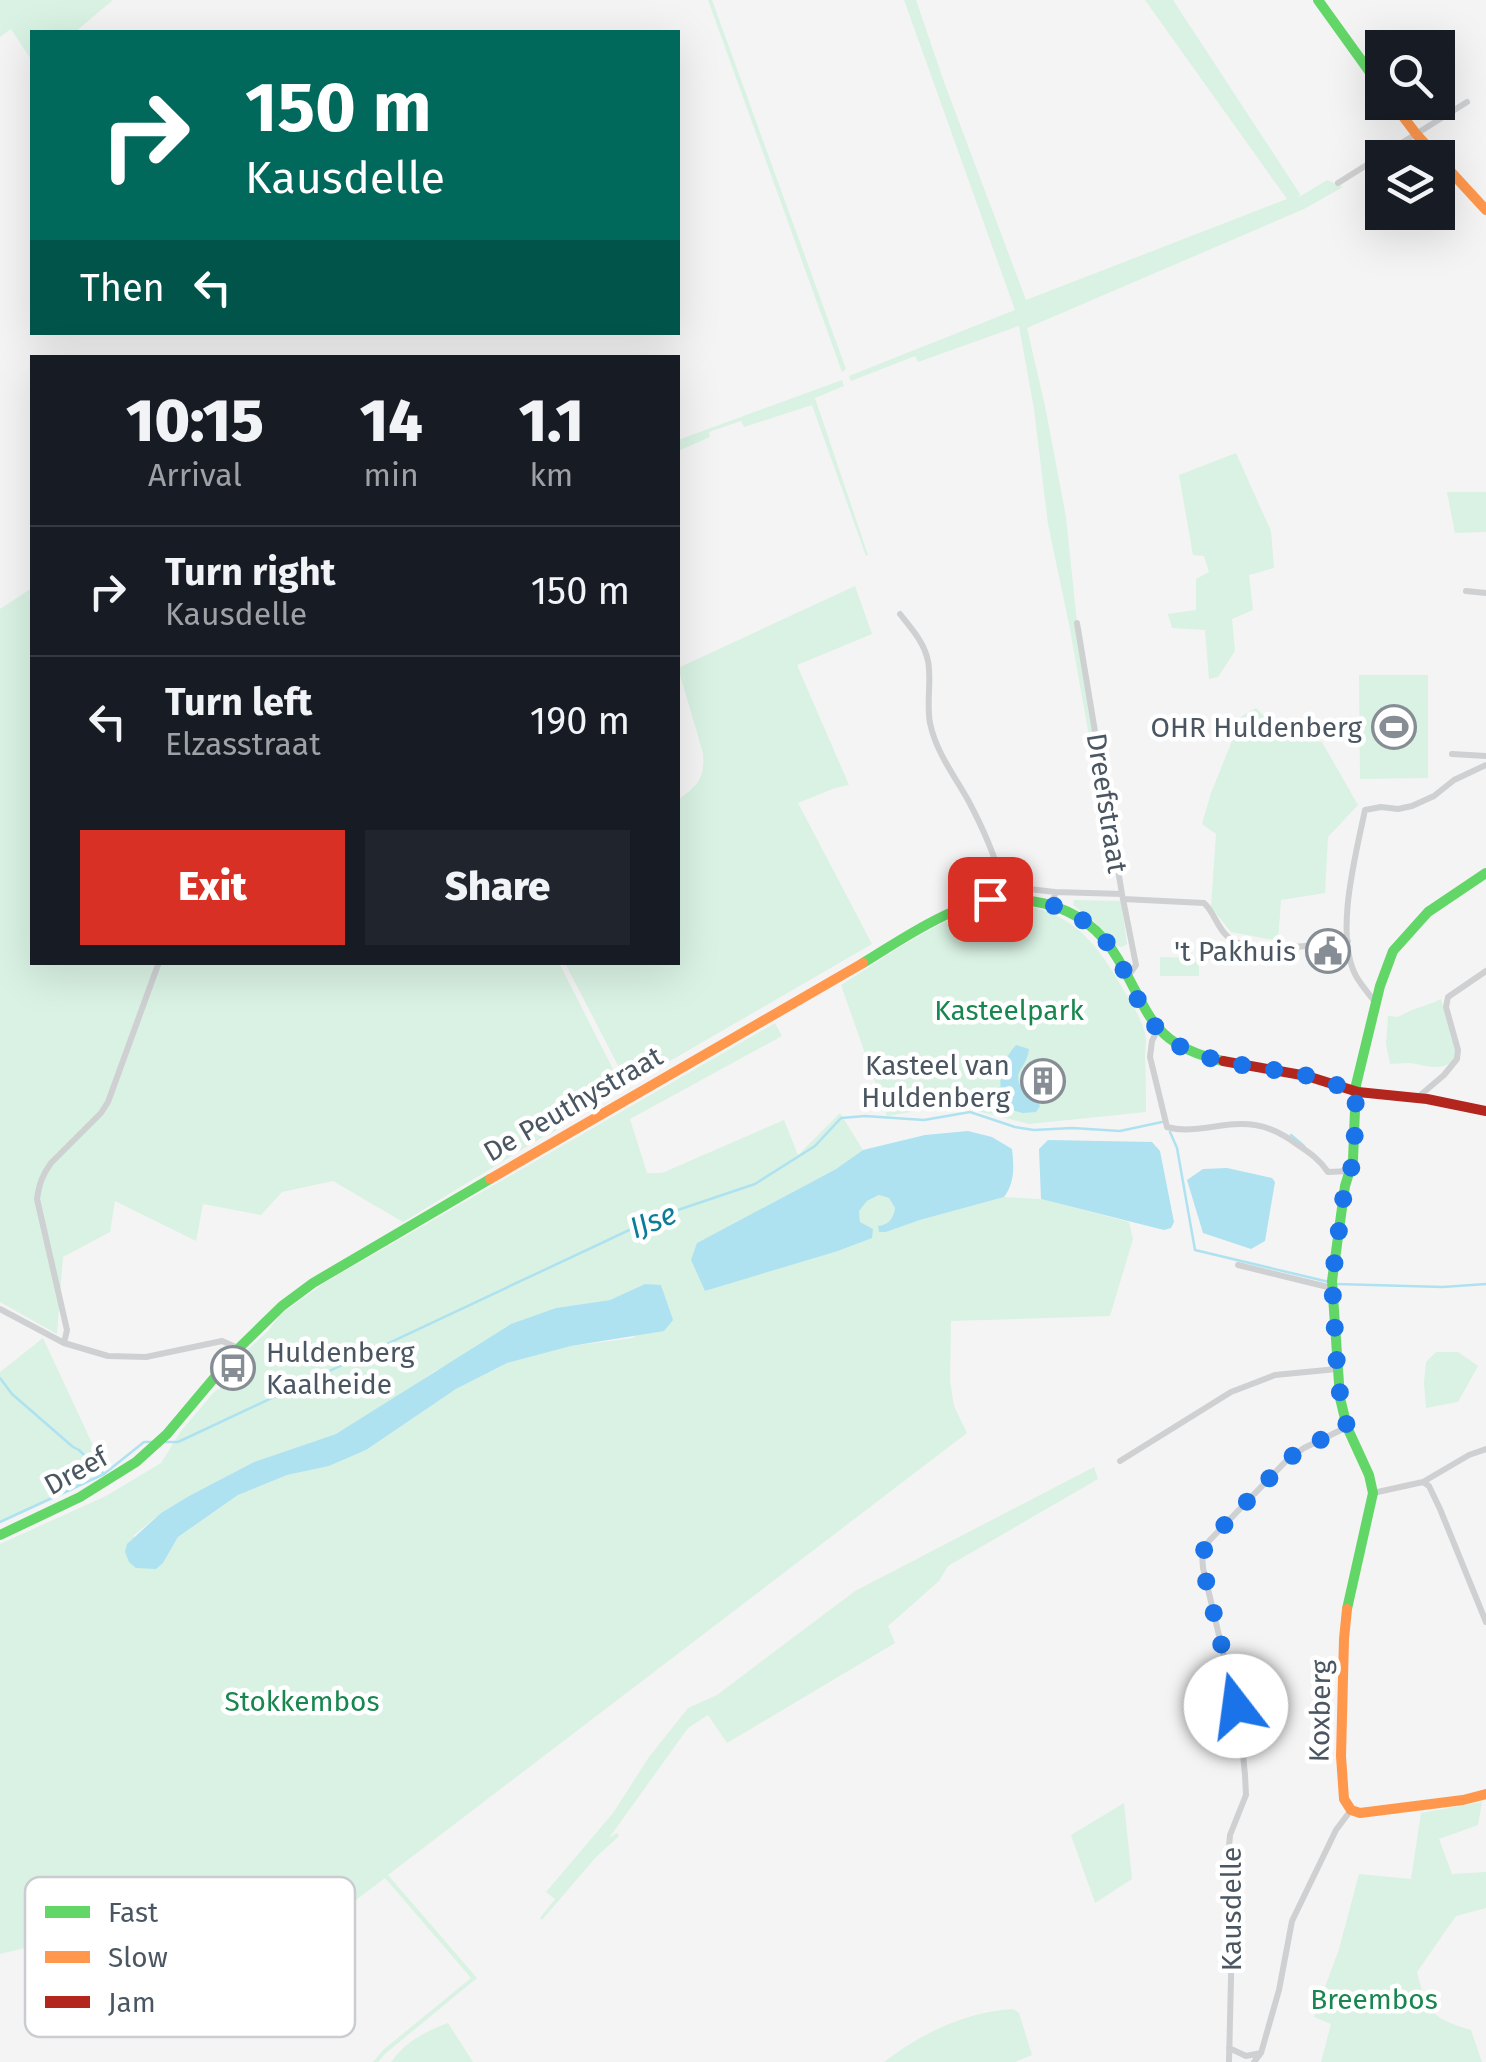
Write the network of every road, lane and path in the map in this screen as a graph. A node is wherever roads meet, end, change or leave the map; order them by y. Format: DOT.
graph roads {
  1 [pos="1318,0"];
  2 [pos="1365,65"];
  3 [pos="1467,102"];
  4 [pos="1406,120"];
  5 [pos="1417,135"];
  6 [pos="1338,184"];
  7 [pos="1486,210"];
  8 [pos="1466,591"];
  9 [pos="1486,593"];
  10 [pos="900,614"];
  11 [pos="1077,623"];
  12 [pos="1452,754"];
  13 [pos="1486,756"];
  14 [pos="1486,764"];
  15 [pos="1486,874"];
  16 [pos="1122,896"];
  17 [pos="1054,898"];
  18 [pos="1348,942"];
  19 [pos="158,965"];
  20 [pos="1486,970"];
  21 [pos="1126,979"];
  22 [pos="1376,1003"];
  23 [pos="1158,1030"];
  24 [pos="1356,1091"];
  25 [pos="1417,1098"];
  26 [pos="1486,1111"];
  27 [pos="1349,1171"];
  28 [pos="1238,1265"];
  29 [pos="1332,1285"];
  30 [pos="0,1309"];
  31 [pos="64,1344"];
  32 [pos="239,1349"];
  33 [pos="1337,1369"];
  34 [pos="1347,1427"];
  35 [pos="166,1435"];
  36 [pos="1486,1449"];
  37 [pos="1120,1461"];
  38 [pos="1423,1482"];
  39 [pos="1374,1493"];
  40 [pos="0,1534"];
  41 [pos="1486,1622"];
  42 [pos="1486,1794"];
  43 [pos="1350,1810"];
  44 [pos="1229,2048"];
  45 [pos="1260,2053"];
  46 [pos="1228,2062"];
  47 [pos="1254,2062"];
  1 -- 2 [label="main road"];
  3 -- 5 [label="street"];
  4 -- 5 [label="main road"];
  5 -- 6 [label="street"];
  5 -- 7 [label="main road"];
  8 -- 9 [label="street"];
  10 -- 17 [label="street"];
  11 -- 16 [label="street, Dreefstraat"];
  12 -- 13 [label="street"];
  14 -- 18 [label="street"];
  15 -- 22 [label="main road, Koxberg"];
  16 -- 17 [label="street, De Peuthystraat"];
  16 -- 18 [label="street, De Peuthystraat"];
  16 -- 21 [label="street, Dreefstraat"];
  17 -- 21 [label="main road, De Peuthystraat"];
  17 -- 32 [label="main road, De Peuthystraat"];
  18 -- 22 [label="street"];
  19 -- 31 [label="street"];
  20 -- 25 [label="street"];
  21 -- 23 [label="main road, De Peuthystraat"];
  22 -- 24 [label="main road, Koxberg"];
  23 -- 24 [label="main road, De Peuthystraat"];
  23 -- 27 [label="street"];
  24 -- 25 [label="main road, De Peuthystraat"];
  24 -- 27 [label="main road, Koxberg"];
  25 -- 26 [label="main road, De Peuthystraat"];
  27 -- 29 [label="main road, Koxberg"];
  28 -- 29 [label="street"];
  29 -- 33 [label="main road, Koxberg"];
  30 -- 31 [label="street"];
  31 -- 32 [label="street"];
  32 -- 35 [label="main road, De Peuthystraat"];
  33 -- 34 [label="main road, Koxberg"];
  33 -- 37 [label="street"];
  34 -- 39 [label="main road, Koxberg"];
  34 -- 44 [label="street, Kausdelle"];
  35 -- 40 [label="main road, Dreef"];
  36 -- 38 [label="street"];
  38 -- 39 [label="street"];
  38 -- 41 [label="street"];
  39 -- 43 [label="main road, Koxberg"];
  42 -- 43 [label="main road"];
  43 -- 45 [label="street"];
  44 -- 45 [label="street"];
  44 -- 46 [label="street"];
  45 -- 47 [label="street"];
}
